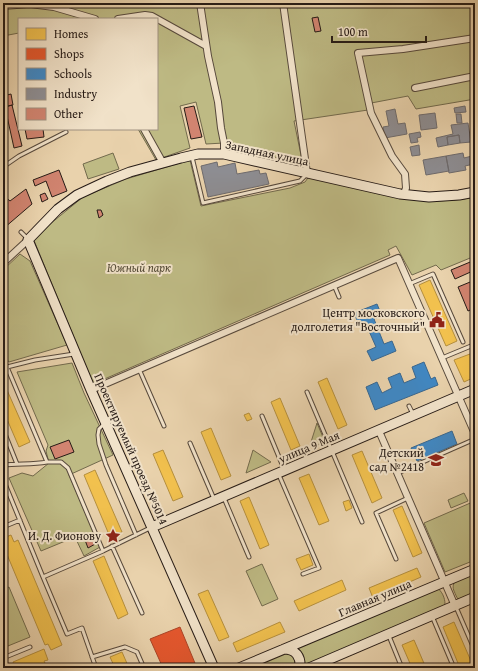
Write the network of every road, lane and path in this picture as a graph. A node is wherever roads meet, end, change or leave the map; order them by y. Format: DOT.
graph roads {
  1 [pos="200,3"];
  2 [pos="283,3"];
  3 [pos="3,6"];
  4 [pos="92,18"];
  5 [pos="125,18"];
  6 [pos="156,18"];
  7 [pos="158,19"];
  8 [pos="475,38"];
  9 [pos="206,46"];
  10 [pos="475,76"];
  11 [pos="414,88"];
  12 [pos="145,130"];
  13 [pos="66,132"];
  14 [pos="224,154"];
  15 [pos="192,156"];
  16 [pos="163,163"];
  17 [pos="3,167"];
  18 [pos="307,173"];
  19 [pos="475,192"];
  20 [pos="404,194"];
  21 [pos="21,232"];
  22 [pos="28,240"];
  23 [pos="3,263"];
  24 [pos="410,284"];
  25 [pos="334,285"];
  26 [pos="339,297"];
  27 [pos="463,342"];
  28 [pos="475,352"];
  29 [pos="77,354"];
  30 [pos="442,358"];
  31 [pos="5,367"];
  32 [pos="140,372"];
  33 [pos="475,389"];
  34 [pos="91,390"];
  35 [pos="307,392"];
  36 [pos="459,396"];
  37 [pos="409,406"];
  38 [pos="262,416"];
  39 [pos="413,416"];
  40 [pos="106,423"];
  41 [pos="164,426"];
  42 [pos="3,429"];
  43 [pos="379,431"];
  44 [pos="475,434"];
  45 [pos="475,439"];
  46 [pos="190,443"];
  47 [pos="332,450"];
  48 [pos="47,462"];
  49 [pos="17,464"];
  50 [pos="3,465"];
  51 [pos="282,472"];
  52 [pos="397,473"];
  53 [pos="3,479"];
  54 [pos="219,498"];
  55 [pos="408,498"];
  56 [pos="20,520"];
  57 [pos="362,522"];
  58 [pos="3,527"];
  59 [pos="152,527"];
  60 [pos="136,535"];
  61 [pos="112,546"];
  62 [pos="103,551"];
  63 [pos="249,557"];
  64 [pos="396,559"];
  65 [pos="475,569"];
  66 [pos="303,574"];
  67 [pos="43,577"];
  68 [pos="445,582"];
  69 [pos="475,597"];
  70 [pos="455,606"];
  71 [pos="142,613"];
  72 [pos="432,616"];
  73 [pos="388,634"];
  74 [pos="30,647"];
  75 [pos="284,649"];
  76 [pos="475,651"];
  77 [pos="92,657"];
  78 [pos="3,658"];
  79 [pos="96,668"];
  80 [pos="144,668"];
  81 [pos="214,668"];
  82 [pos="239,668"];
  83 [pos="300,668"];
  84 [pos="309,668"];
  85 [pos="402,668"];
  86 [pos="454,668"];
  1 -- 9 [label="street"];
  2 -- 18 [label="street"];
  3 -- 4 [label="street"];
  5 -- 6 [label="street"];
  7 -- 9 [label="street"];
  8 -- 20 [label="street"];
  9 -- 14 [label="street"];
  10 -- 11 [label="street"];
  12 -- 16 [label="street"];
  13 -- 17 [label="lane"];
  14 -- 15 [label="street, Западная улица"];
  14 -- 18 [label="street, Западная улица"];
  15 -- 16 [label="street, Западная улица"];
  15 -- 18 [label="lane"];
  16 -- 22 [label="street, Западная улица"];
  18 -- 20 [label="street, Западная улица"];
  19 -- 20 [label="street, Западная улица"];
  21 -- 22 [label="lane"];
  22 -- 23 [label="street"];
  22 -- 29 [label="street, Проектируемый проезд №5014"];
  24 -- 25 [label="street"];
  24 -- 27 [label="lane"];
  24 -- 30 [label="street"];
  25 -- 26 [label="lane"];
  25 -- 32 [label="street"];
  28 -- 30 [label="lane"];
  29 -- 31 [label="lane"];
  29 -- 34 [label="street, Проектируемый проезд №5014"];
  30 -- 36 [label="street"];
  31 -- 48 [label="lane"];
  32 -- 34 [label="street"];
  32 -- 41 [label="lane"];
  33 -- 36 [label="street, улица 9 Мая"];
  34 -- 40 [label="street, Проектируемый проезд №5014"];
  35 -- 47 [label="lane"];
  36 -- 39 [label="street, улица 9 Мая"];
  36 -- 44 [label="street"];
  37 -- 39 [label="lane"];
  38 -- 51 [label="lane"];
  39 -- 43 [label="street, улица 9 Мая"];
  40 -- 59 [label="street, Проектируемый проезд №5014"];
  40 -- 60 [label="lane"];
  42 -- 49 [label="lane"];
  43 -- 47 [label="street, улица 9 Мая"];
  43 -- 52 [label="street"];
  45 -- 52 [label="lane"];
  46 -- 54 [label="lane"];
  47 -- 51 [label="street, улица 9 Мая"];
  47 -- 57 [label="lane"];
  48 -- 49 [label="lane"];
  48 -- 62 [label="lane"];
  49 -- 50 [label="lane"];
  51 -- 54 [label="street, улица 9 Мая"];
  51 -- 66 [label="lane"];
  52 -- 55 [label="street"];
  53 -- 56 [label="lane"];
  54 -- 59 [label="street, улица 9 Мая"];
  54 -- 63 [label="lane"];
  55 -- 64 [label="lane"];
  55 -- 68 [label="street"];
  56 -- 58 [label="lane"];
  56 -- 67 [label="lane"];
  59 -- 60 [label="lane"];
  59 -- 81 [label="street, Проектируемый проезд №5014"];
  60 -- 61 [label="lane"];
  61 -- 62 [label="lane"];
  61 -- 71 [label="lane"];
  62 -- 67 [label="lane"];
  65 -- 68 [label="street, Главная улица"];
  67 -- 77 [label="lane"];
  68 -- 70 [label="street"];
  68 -- 75 [label="street, Главная улица"];
  69 -- 70 [label="street"];
  70 -- 72 [label="street"];
  70 -- 76 [label="lane"];
  72 -- 73 [label="street"];
  72 -- 86 [label="lane"];
  73 -- 84 [label="street"];
  73 -- 85 [label="lane"];
  74 -- 78 [label="lane"];
  75 -- 82 [label="street, Главная улица"];
  75 -- 83 [label="street"];
  77 -- 79 [label="lane"];
  77 -- 80 [label="lane"];
}
